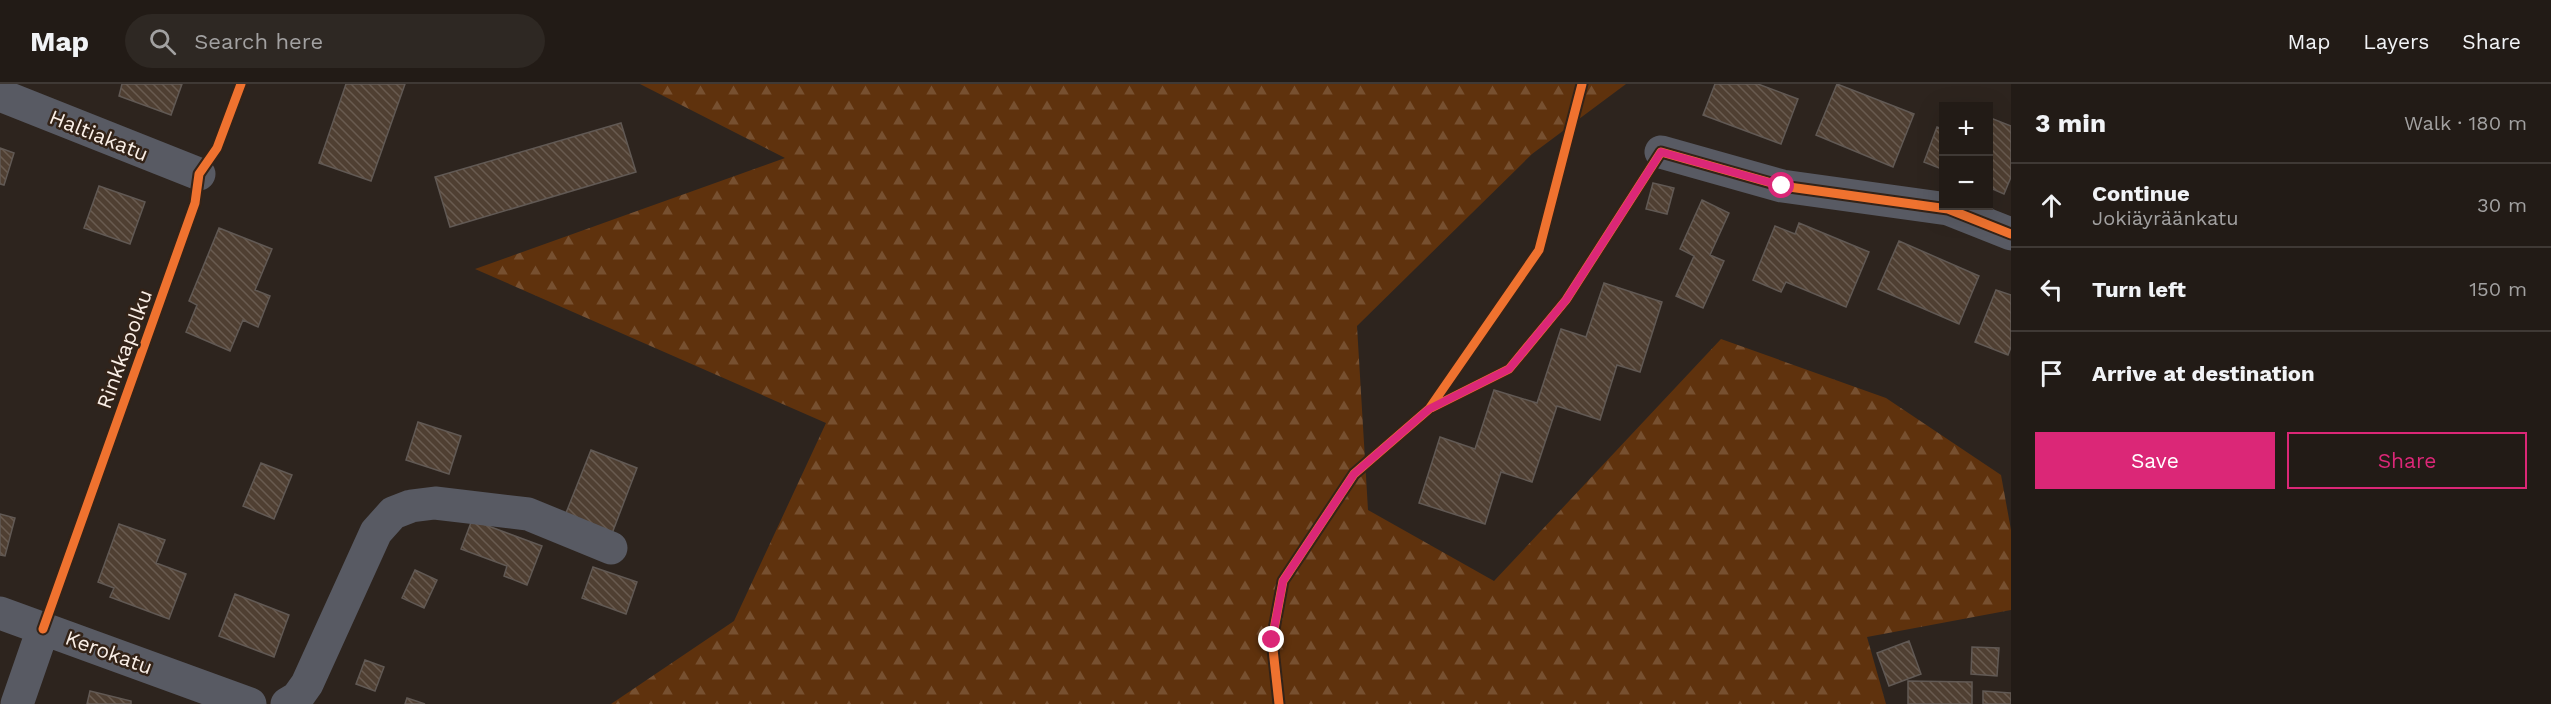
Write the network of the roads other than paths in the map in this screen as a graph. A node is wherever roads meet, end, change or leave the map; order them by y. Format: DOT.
graph roads {
  1 [pos="0,95"];
  2 [pos="1661,152"];
  3 [pos="199,174"];
  4 [pos="2011,234"];
  5 [pos="611,548"];
  6 [pos="0,613"];
  7 [pos="43,629"];
  8 [pos="17,704"];
  9 [pos="250,704"];
  10 [pos="287,704"];
  1 -- 3 [label="street, Haltiakatu"];
  2 -- 4 [label="street"];
  5 -- 10 [label="street"];
  6 -- 7 [label="street, Kerokatu"];
  7 -- 8 [label="street"];
  7 -- 9 [label="street, Kerokatu"];
}
